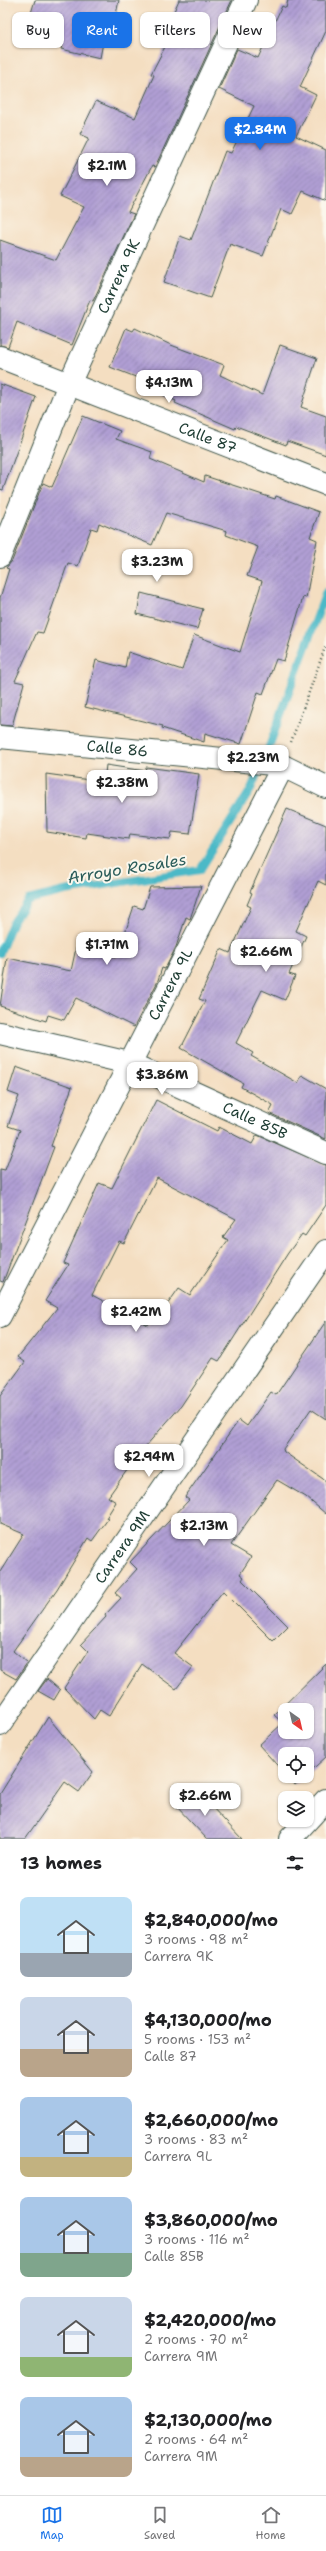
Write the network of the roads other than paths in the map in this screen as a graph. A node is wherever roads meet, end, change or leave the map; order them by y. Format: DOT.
graph roads {
  1 [pos="246,0"];
  2 [pos="0,357"];
  3 [pos="69,384"];
  4 [pos="326,484"];
  5 [pos="0,556"];
  6 [pos="0,737"];
  7 [pos="278,765"];
  8 [pos="326,787"];
  9 [pos="0,1033"];
  10 [pos="129,1062"];
  11 [pos="326,1154"];
  12 [pos="326,1251"];
  13 [pos="0,1316"];
  14 [pos="0,1724"];
  15 [pos="326,1800"];
  16 [pos="290,1839"];
  1 -- 3 [label="street, Carrera 9K"];
  2 -- 3 [label="street, Calle 87"];
  3 -- 4 [label="street, Calle 87"];
  3 -- 5 [label="street, Carrera 9K"];
  6 -- 7 [label="street, Calle 86"];
  7 -- 8 [label="street, Calle 86"];
  7 -- 10 [label="street, Carrera 9L"];
  9 -- 10 [label="street, Calle 85B"];
  10 -- 11 [label="street, Calle 85B"];
  10 -- 13 [label="street, Carrera 9L"];
  12 -- 14 [label="street, Carrera 9M"];
  15 -- 16 [label="street"];
}
